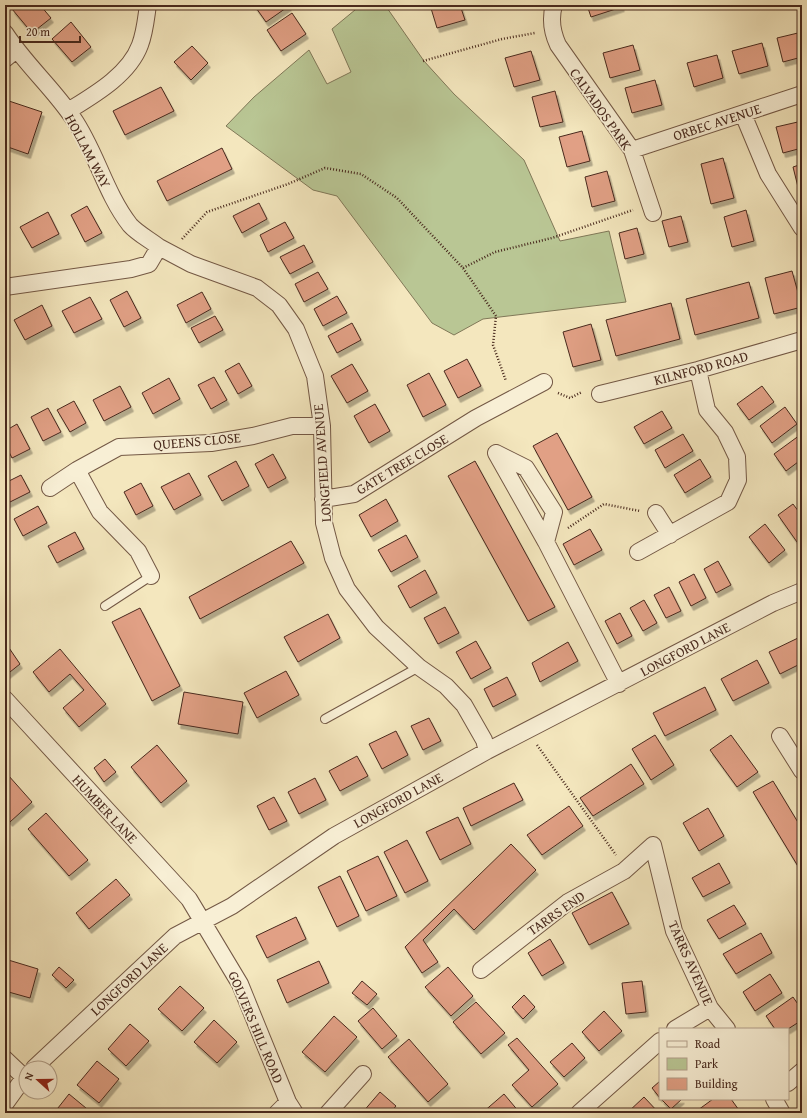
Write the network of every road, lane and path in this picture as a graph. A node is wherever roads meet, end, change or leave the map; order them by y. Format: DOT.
graph roads {
  1 [pos="148,5"];
  2 [pos="554,5"];
  3 [pos="552,32"];
  4 [pos="5,33"];
  5 [pos="11,55"];
  6 [pos="424,61"];
  7 [pos="802,94"];
  8 [pos="68,112"];
  9 [pos="743,114"];
  10 [pos="632,150"];
  11 [pos="652,209"];
  12 [pos="802,228"];
  13 [pos="166,250"];
  14 [pos="463,268"];
  15 [pos="5,287"];
  16 [pos="802,340"];
  17 [pos="698,370"];
  18 [pos="544,382"];
  19 [pos="600,394"];
  20 [pos="513,398"];
  21 [pos="322,426"];
  22 [pos="77,470"];
  23 [pos="50,488"];
  24 [pos="323,499"];
  25 [pos="656,514"];
  26 [pos="670,535"];
  27 [pos="546,542"];
  28 [pos="638,552"];
  29 [pos="151,576"];
  30 [pos="802,591"];
  31 [pos="105,606"];
  32 [pos="419,667"];
  33 [pos="619,684"];
  34 [pos="5,699"];
  35 [pos="325,718"];
  36 [pos="527,731"];
  37 [pos="780,736"];
  38 [pos="487,752"];
  39 [pos="802,771"];
  40 [pos="653,845"];
  41 [pos="624,871"];
  42 [pos="202,920"];
  43 [pos="481,970"];
  44 [pos="710,1008"];
  45 [pos="677,1028"];
  46 [pos="725,1028"];
  47 [pos="659,1041"];
  48 [pos="5,1059"];
  49 [pos="42,1060"];
  50 [pos="18,1067"];
  51 [pos="802,1071"];
  52 [pos="363,1074"];
  53 [pos="789,1082"];
  54 [pos="18,1086"];
  55 [pos="775,1100"];
  56 [pos="5,1104"];
  57 [pos="287,1109"];
  58 [pos="328,1113"];
  59 [pos="579,1113"];
  60 [pos="782,1113"];
  1 -- 8 [label="street"];
  2 -- 3 [label="street, CALVADOS PARK"];
  3 -- 6 [label="path"];
  3 -- 10 [label="street, CALVADOS PARK"];
  4 -- 5 [label="street, HOLLAM WAY"];
  5 -- 8 [label="street, HOLLAM WAY"];
  7 -- 9 [label="street, ORBEC AVENUE"];
  8 -- 13 [label="street, HOLLAM WAY"];
  9 -- 10 [label="street, ORBEC AVENUE"];
  9 -- 12 [label="street"];
  10 -- 11 [label="street, CALVADOS PARK"];
  11 -- 14 [label="path"];
  13 -- 14 [label="path"];
  13 -- 15 [label="street"];
  13 -- 21 [label="street, LONGFIELD AVENUE"];
  14 -- 20 [label="path"];
  16 -- 17 [label="street, KILNFORD ROAD"];
  17 -- 19 [label="street, KILNFORD ROAD"];
  17 -- 26 [label="street"];
  18 -- 19 [label="path"];
  18 -- 20 [label="street, GATE TREE CLOSE"];
  20 -- 24 [label="street, GATE TREE CLOSE"];
  21 -- 22 [label="street, QUEENS CLOSE"];
  21 -- 24 [label="street, LONGFIELD AVENUE"];
  22 -- 23 [label="street, QUEENS CLOSE"];
  22 -- 29 [label="street"];
  24 -- 32 [label="street, LONGFIELD AVENUE"];
  25 -- 26 [label="street"];
  25 -- 27 [label="path"];
  26 -- 28 [label="street"];
  27 -- 27 [label="street"];
  27 -- 33 [label="street"];
  29 -- 31 [label="lane"];
  30 -- 33 [label="street, LONGFORD LANE"];
  32 -- 35 [label="lane"];
  32 -- 38 [label="street, LONGFIELD AVENUE"];
  33 -- 36 [label="street, LONGFORD LANE"];
  34 -- 42 [label="street, HUMBER LANE"];
  36 -- 38 [label="street, LONGFORD LANE"];
  36 -- 41 [label="path"];
  37 -- 39 [label="street"];
  38 -- 42 [label="street, LONGFORD LANE"];
  40 -- 41 [label="street, TARRS END"];
  40 -- 44 [label="street, TARRS AVENUE"];
  41 -- 43 [label="street, TARRS END"];
  42 -- 49 [label="street, LONGFORD LANE"];
  42 -- 57 [label="street, GOLVERS HILL ROAD"];
  44 -- 45 [label="street"];
  44 -- 46 [label="street, TARRS AVENUE"];
  47 -- 59 [label="street"];
  48 -- 50 [label="street"];
  51 -- 53 [label="street"];
  52 -- 58 [label="street"];
  54 -- 56 [label="street, LONGFORD LANE"];
  55 -- 60 [label="street"];
}
